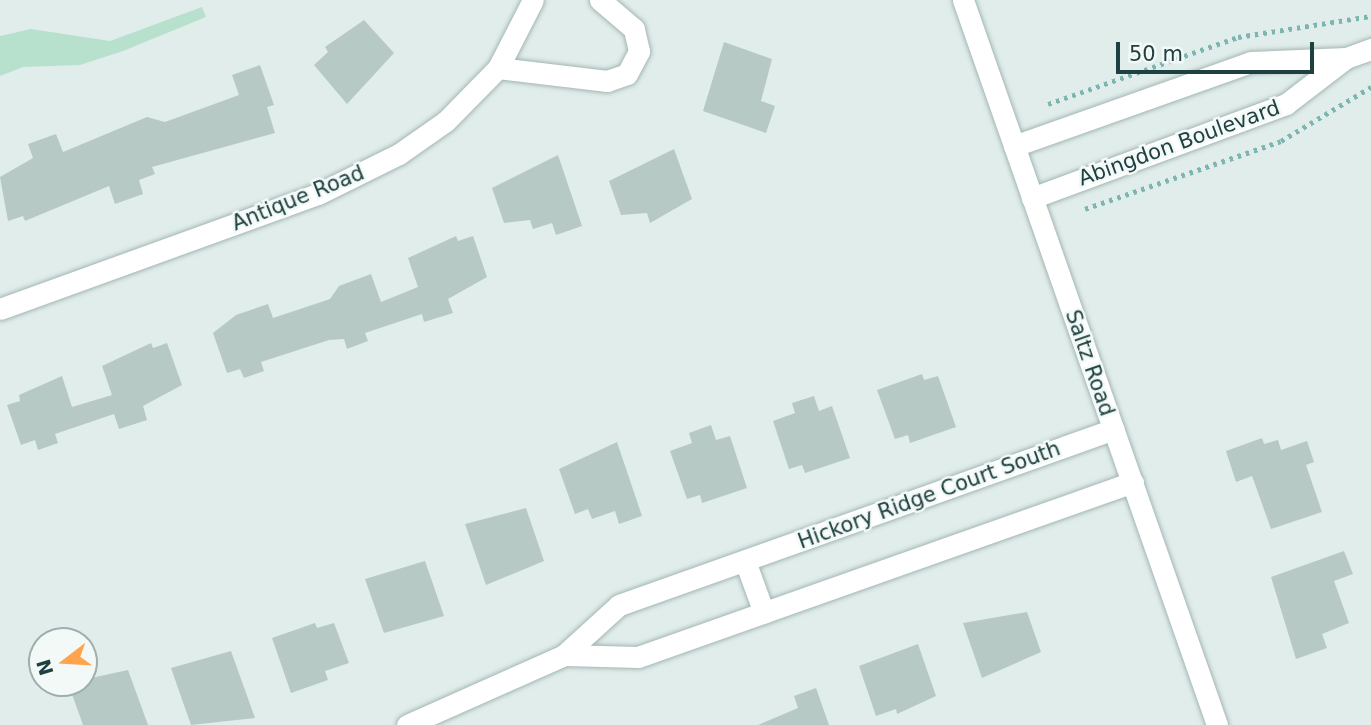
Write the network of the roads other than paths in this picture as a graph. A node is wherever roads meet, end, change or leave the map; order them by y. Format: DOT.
graph roads {
  1 [pos="533,0"];
  2 [pos="600,0"];
  3 [pos="963,0"];
  4 [pos="1371,49"];
  5 [pos="1346,58"];
  6 [pos="498,68"];
  7 [pos="1014,146"];
  8 [pos="1032,198"];
  9 [pos="0,309"];
  10 [pos="1114,429"];
  11 [pos="1133,482"];
  12 [pos="745,561"];
  13 [pos="764,613"];
  14 [pos="564,655"];
  15 [pos="407,725"];
  16 [pos="1217,725"];
  1 -- 6 [label="street, Antique Road"];
  2 -- 6 [label="street"];
  3 -- 7 [label="street, Saltz Road"];
  4 -- 5 [label="street"];
  5 -- 7 [label="street"];
  5 -- 8 [label="street, Abingdon Boulevard"];
  6 -- 9 [label="street, Antique Road"];
  7 -- 8 [label="street, Saltz Road"];
  8 -- 10 [label="street, Saltz Road"];
  10 -- 11 [label="street, Saltz Road"];
  10 -- 12 [label="street, Hickory Ridge Court South"];
  11 -- 13 [label="street, Hickory Ridge Court South"];
  11 -- 16 [label="street, Saltz Road"];
  12 -- 13 [label="street"];
  12 -- 14 [label="street, Hickory Ridge Court South"];
  13 -- 14 [label="street, Hickory Ridge Court South"];
  14 -- 15 [label="street, Hickory Ridge Court South"];
}
